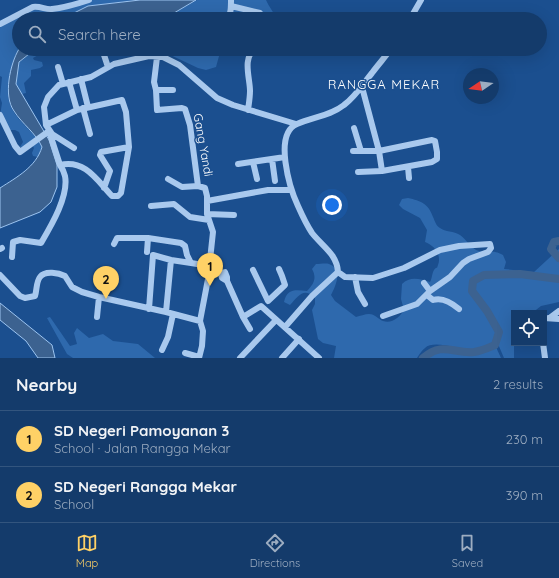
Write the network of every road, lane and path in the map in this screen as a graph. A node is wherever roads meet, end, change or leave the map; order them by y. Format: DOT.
graph roads {
  1 [pos="89,0"];
  2 [pos="421,0"];
  3 [pos="71,3"];
  4 [pos="231,3"];
  5 [pos="23,12"];
  6 [pos="260,12"];
  7 [pos="414,12"];
  8 [pos="12,18"];
  9 [pos="0,24"];
  10 [pos="104,56"];
  11 [pos="149,56"];
  12 [pos="157,56"];
  13 [pos="162,56"];
  14 [pos="250,56"];
  15 [pos="384,56"];
  16 [pos="58,67"];
  17 [pos="108,67"];
  18 [pos="81,79"];
  19 [pos="69,82"];
  20 [pos="62,84"];
  21 [pos="362,88"];
  22 [pos="156,90"];
  23 [pos="173,90"];
  24 [pos="83,108"];
  25 [pos="248,110"];
  26 [pos="0,115"];
  27 [pos="296,124"];
  28 [pos="354,128"];
  29 [pos="48,130"];
  30 [pos="90,134"];
  31 [pos="129,147"];
  32 [pos="74,148"];
  33 [pos="353,151"];
  34 [pos="361,151"];
  35 [pos="379,151"];
  36 [pos="285,157"];
  37 [pos="272,159"];
  38 [pos="253,162"];
  39 [pos="60,164"];
  40 [pos="238,164"];
  41 [pos="408,167"];
  42 [pos="382,171"];
  43 [pos="358,172"];
  44 [pos="409,178"];
  45 [pos="168,179"];
  46 [pos="256,179"];
  47 [pos="275,181"];
  48 [pos="198,186"];
  49 [pos="104,188"];
  50 [pos="290,190"];
  51 [pos="208,202"];
  52 [pos="152,206"];
  53 [pos="234,214"];
  54 [pos="208,217"];
  55 [pos="148,238"];
  56 [pos="167,242"];
  57 [pos="114,244"];
  58 [pos="166,249"];
  59 [pos="147,252"];
  60 [pos="12,257"];
  61 [pos="171,260"];
  62 [pos="191,263"];
  63 [pos="209,266"];
  64 [pos="278,269"];
  65 [pos="253,270"];
  66 [pos="338,272"];
  67 [pos="0,275"];
  68 [pos="355,277"];
  69 [pos="227,281"];
  70 [pos="424,283"];
  71 [pos="428,293"];
  72 [pos="99,297"];
  73 [pos="268,301"];
  74 [pos="364,301"];
  75 [pos="261,306"];
  76 [pos="150,309"];
  77 [pos="460,309"];
  78 [pos="559,311"];
  79 [pos="166,312"];
  80 [pos="173,314"];
  81 [pos="97,316"];
  82 [pos="383,316"];
  83 [pos="243,317"];
  84 [pos="551,317"];
  85 [pos="547,318"];
  86 [pos="559,319"];
  87 [pos="276,320"];
  88 [pos="200,321"];
  89 [pos="285,327"];
  90 [pos="250,329"];
  91 [pos="299,340"];
  92 [pos="543,346"];
  93 [pos="162,350"];
  94 [pos="185,353"];
  95 [pos="199,358"];
  96 [pos="240,358"];
  97 [pos="282,358"];
  98 [pos="319,358"];
  99 [pos="545,358"];
  1 -- 3 [label="street"];
  2 -- 7 [label="street"];
  3 -- 5 [label="street"];
  4 -- 6 [label="street"];
  8 -- 9 [label="street"];
  10 -- 17 [label="street"];
  11 -- 17 [label="street"];
  12 -- 22 [label="street"];
  13 -- 25 [label="street"];
  14 -- 25 [label="street"];
  15 -- 21 [label="street"];
  16 -- 20 [label="street"];
  17 -- 18 [label="street"];
  18 -- 19 [label="street"];
  18 -- 24 [label="street"];
  19 -- 20 [label="street"];
  19 -- 24 [label="street"];
  20 -- 29 [label="street"];
  21 -- 27 [label="street"];
  21 -- 35 [label="street"];
  22 -- 23 [label="street"];
  22 -- 48 [label="street, Gang Yandi"];
  24 -- 29 [label="street"];
  24 -- 30 [label="street"];
  24 -- 31 [label="street"];
  25 -- 27 [label="street"];
  26 -- 29 [label="street"];
  27 -- 36 [label="street"];
  28 -- 34 [label="street"];
  29 -- 32 [label="street"];
  29 -- 39 [label="street"];
  31 -- 49 [label="street"];
  31 -- 49 [label="street"];
  33 -- 34 [label="street"];
  34 -- 35 [label="street"];
  35 -- 41 [label="street"];
  35 -- 42 [label="street"];
  36 -- 37 [label="street"];
  36 -- 50 [label="street"];
  37 -- 38 [label="street"];
  37 -- 47 [label="street"];
  38 -- 40 [label="street"];
  38 -- 46 [label="street"];
  39 -- 49 [label="street"];
  39 -- 60 [label="street"];
  41 -- 42 [label="street"];
  41 -- 44 [label="street"];
  42 -- 43 [label="street"];
  45 -- 48 [label="street"];
  48 -- 51 [label="street"];
  50 -- 51 [label="street"];
  50 -- 66 [label="street"];
  51 -- 54 [label="street"];
  52 -- 54 [label="street"];
  53 -- 54 [label="street"];
  54 -- 63 [label="street"];
  55 -- 56 [label="street"];
  55 -- 57 [label="street"];
  55 -- 59 [label="street"];
  56 -- 58 [label="street"];
  56 -- 62 [label="street"];
  61 -- 62 [label="street"];
  61 -- 76 [label="street"];
  61 -- 79 [label="street"];
  62 -- 63 [label="street"];
  63 -- 88 [label="street"];
  64 -- 73 [label="street"];
  65 -- 73 [label="street"];
  66 -- 68 [label="street"];
  66 -- 89 [label="street"];
  67 -- 72 [label="street"];
  68 -- 71 [label="street"];
  68 -- 74 [label="street"];
  69 -- 83 [label="street"];
  70 -- 71 [label="street"];
  71 -- 77 [label="street"];
  71 -- 82 [label="street"];
  72 -- 76 [label="street"];
  72 -- 81 [label="street"];
  73 -- 75 [label="street"];
  75 -- 83 [label="street"];
  75 -- 87 [label="street"];
  76 -- 79 [label="street"];
  78 -- 84 [label="street"];
  79 -- 80 [label="street"];
  80 -- 88 [label="street"];
  80 -- 93 [label="street"];
  83 -- 90 [label="street"];
  84 -- 85 [label="street"];
  84 -- 86 [label="street"];
  87 -- 89 [label="street"];
  87 -- 96 [label="street"];
  88 -- 95 [label="street"];
  89 -- 91 [label="street"];
  91 -- 97 [label="street"];
  91 -- 98 [label="street"];
  92 -- 99 [label="street"];
  94 -- 95 [label="street"];
}
